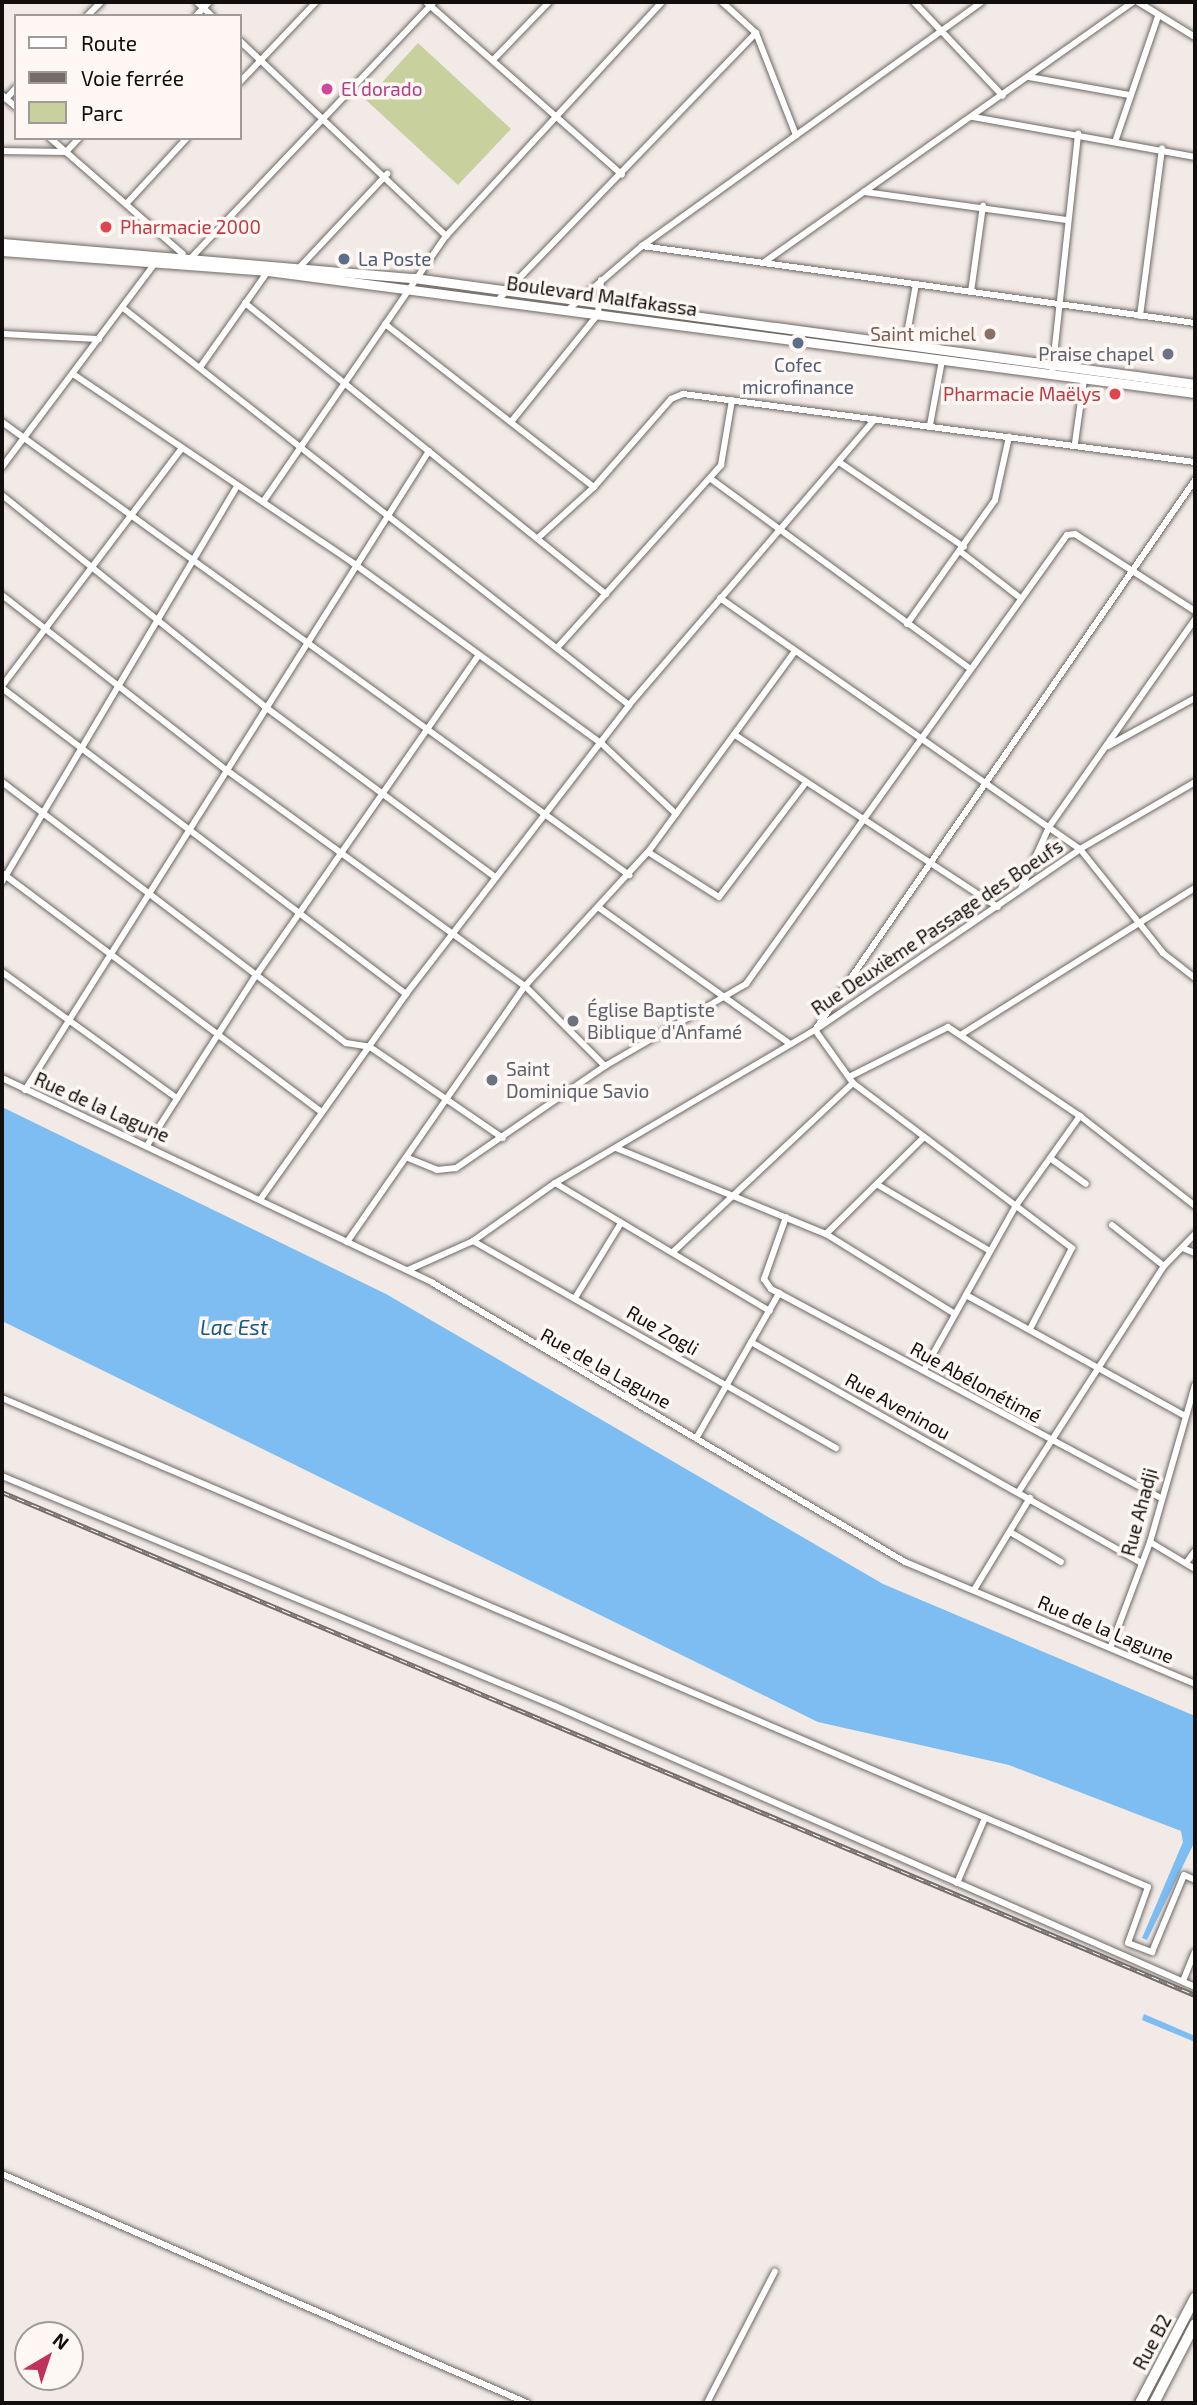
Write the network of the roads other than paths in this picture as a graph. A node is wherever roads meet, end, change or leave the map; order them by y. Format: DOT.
graph roads {
  1 [pos="197,2"];
  2 [pos="209,2"];
  3 [pos="316,2"];
  4 [pos="549,2"];
  5 [pos="662,2"];
  6 [pos="722,2"];
  7 [pos="914,2"];
  8 [pos="981,2"];
  9 [pos="1135,2"];
  10 [pos="430,3"];
  11 [pos="204,8"];
  12 [pos="198,14"];
  13 [pos="210,14"];
  14 [pos="1158,16"];
  15 [pos="945,32"];
  16 [pos="756,33"];
  17 [pos="1195,37"];
  18 [pos="242,43"];
  19 [pos="261,60"];
  20 [pos="494,60"];
  21 [pos="1029,77"];
  22 [pos="242,80"];
  23 [pos="1129,95"];
  24 [pos="1003,96"];
  25 [pos="554,116"];
  26 [pos="325,117"];
  27 [pos="973,117"];
  28 [pos="1078,133"];
  29 [pos="796,135"];
  30 [pos="1116,139"];
  31 [pos="52,140"];
  32 [pos="77,140"];
  33 [pos="185,140"];
  34 [pos="1162,148"];
  35 [pos="2,151"];
  36 [pos="66,152"];
  37 [pos="1195,157"];
  38 [pos="387,174"];
  39 [pos="622,175"];
  40 [pos="864,192"];
  41 [pos="127,203"];
  42 [pos="983,206"];
  43 [pos="1067,219"];
  44 [pos="446,236"];
  45 [pos="2,243"];
  46 [pos="642,246"];
  47 [pos="2,251"];
  48 [pos="87,252"];
  49 [pos="160,256"];
  50 [pos="195,256"];
  51 [pos="184,259"];
  52 [pos="763,263"];
  53 [pos="268,271"];
  54 [pos="296,271"];
  55 [pos="414,278"];
  56 [pos="601,280"];
  57 [pos="916,285"];
  58 [pos="406,290"];
  59 [pos="508,292"];
  60 [pos="971,292"];
  61 [pos="499,299"];
  62 [pos="580,302"];
  63 [pos="245,303"];
  64 [pos="603,303"];
  65 [pos="1059,305"];
  66 [pos="123,308"];
  67 [pos="570,308"];
  68 [pos="598,314"];
  69 [pos="1140,316"];
  70 [pos="1195,323"];
  71 [pos="385,324"];
  72 [pos="2,334"];
  73 [pos="99,339"];
  74 [pos="905,345"];
  75 [pos="942,360"];
  76 [pos="201,366"];
  77 [pos="1052,369"];
  78 [pos="73,374"];
  79 [pos="1084,379"];
  80 [pos="1195,384"];
  81 [pos="345,385"];
  82 [pos="1195,393"];
  83 [pos="732,400"];
  84 [pos="875,419"];
  85 [pos="2,422"];
  86 [pos="511,422"];
  87 [pos="930,425"];
  88 [pos="1009,437"];
  89 [pos="24,438"];
  90 [pos="303,443"];
  91 [pos="1075,443"];
  92 [pos="181,449"];
  93 [pos="429,451"];
  94 [pos="839,462"];
  95 [pos="1195,463"];
  96 [pos="2,467"];
  97 [pos="711,479"];
  98 [pos="1195,480"];
  99 [pos="594,487"];
  100 [pos="236,488"];
  101 [pos="2,495"];
  102 [pos="263,502"];
  103 [pos="386,510"];
  104 [pos="137,514"];
  105 [pos="777,533"];
  106 [pos="539,537"];
  107 [pos="962,549"];
  108 [pos="194,559"];
  109 [pos="353,564"];
  110 [pos="92,566"];
  111 [pos="1130,567"];
  112 [pos="606,594"];
  113 [pos="2,595"];
  114 [pos="1018,596"];
  115 [pos="720,598"];
  116 [pos="1195,611"];
  117 [pos="1195,619"];
  118 [pos="156,621"];
  119 [pos="907,624"];
  120 [pos="44,628"];
  121 [pos="307,638"];
  122 [pos="557,648"];
  123 [pos="795,651"];
  124 [pos="477,658"];
  125 [pos="968,667"];
  126 [pos="2,687"];
  127 [pos="121,687"];
  128 [pos="1195,698"];
  129 [pos="628,705"];
  130 [pos="264,706"];
  131 [pos="430,728"];
  132 [pos="734,735"];
  133 [pos="919,736"];
  134 [pos="601,743"];
  135 [pos="1106,747"];
  136 [pos="84,751"];
  137 [pos="225,769"];
  138 [pos="2,782"];
  139 [pos="984,782"];
  140 [pos="1195,782"];
  141 [pos="804,785"];
  142 [pos="381,796"];
  143 [pos="548,813"];
  144 [pos="676,814"];
  145 [pos="42,815"];
  146 [pos="861,820"];
  147 [pos="1049,827"];
  148 [pos="188,828"];
  149 [pos="1080,849"];
  150 [pos="342,852"];
  151 [pos="648,852"];
  152 [pos="930,861"];
  153 [pos="629,875"];
  154 [pos="3,877"];
  155 [pos="495,877"];
  156 [pos="1195,888"];
  157 [pos="1021,891"];
  158 [pos="150,892"];
  159 [pos="598,907"];
  160 [pos="998,907"];
  161 [pos="299,915"];
  162 [pos="1138,924"];
  163 [pos="453,938"];
  164 [pos="110,956"];
  165 [pos="2,972"];
  166 [pos="254,976"];
  167 [pos="1195,978"];
  168 [pos="525,986"];
  169 [pos="406,994"];
  170 [pos="722,995"];
  171 [pos="69,1021"];
  172 [pos="815,1030"];
  173 [pos="962,1034"];
  174 [pos="218,1039"];
  175 [pos="790,1044"];
  176 [pos="370,1047"];
  177 [pos="605,1066"];
  178 [pos="2,1078"];
  179 [pos="851,1080"];
  180 [pos="25,1090"];
  181 [pos="177,1098"];
  182 [pos="448,1101"];
  183 [pos="321,1112"];
  184 [pos="1080,1116"];
  185 [pos="503,1138"];
  186 [pos="922,1139"];
  187 [pos="148,1144"];
  188 [pos="616,1148"];
  189 [pos="408,1158"];
  190 [pos="1050,1158"];
  191 [pos="555,1183"];
  192 [pos="1086,1184"];
  193 [pos="878,1185"];
  194 [pos="735,1195"];
  195 [pos="262,1197"];
  196 [pos="1195,1206"];
  197 [pos="1015,1208"];
  198 [pos="786,1217"];
  199 [pos="621,1223"];
  200 [pos="1112,1225"];
  201 [pos="826,1234"];
  202 [pos="1195,1234"];
  203 [pos="472,1241"];
  204 [pos="347,1242"];
  205 [pos="1185,1249"];
  206 [pos="990,1251"];
  207 [pos="673,1252"];
  208 [pos="1195,1253"];
  209 [pos="1164,1266"];
  210 [pos="408,1270"];
  211 [pos="779,1293"];
  212 [pos="966,1294"];
  213 [pos="575,1298"];
  214 [pos="770,1311"];
  215 [pos="955,1314"];
  216 [pos="1030,1329"];
  217 [pos="751,1342"];
  218 [pos="1097,1368"];
  219 [pos="924,1370"];
  220 [pos="726,1384"];
  221 [pos="1195,1385"];
  222 [pos="2,1398"];
  223 [pos="1183,1415"];
  224 [pos="697,1437"];
  225 [pos="1052,1443"];
  226 [pos="836,1448"];
  227 [pos="2,1476"];
  228 [pos="1019,1491"];
  229 [pos="1159,1497"];
  230 [pos="1030,1498"];
  231 [pos="1010,1532"];
  232 [pos="1150,1542"];
  233 [pos="1195,1550"];
  234 [pos="1061,1562"];
  235 [pos="1142,1563"];
  236 [pos="1186,1563"];
  237 [pos="1195,1569"];
  238 [pos="974,1590"];
  239 [pos="1111,1646"];
  240 [pos="1195,1684"];
  241 [pos="985,1818"];
  242 [pos="1195,1880"];
  243 [pos="957,1883"];
  244 [pos="1195,1952"];
  245 [pos="1183,1981"];
  246 [pos="1195,1987"];
  247 [pos="2,2174"];
  248 [pos="775,2271"];
  249 [pos="1195,2298"];
  250 [pos="1195,2324"];
  251 [pos="527,2403"];
  252 [pos="708,2403"];
  253 [pos="1140,2403"];
  254 [pos="1154,2403"];
  1 -- 11 [label="street"];
  2 -- 11 [label="street"];
  3 -- 19 [label="street"];
  4 -- 20 [label="street"];
  5 -- 25 [label="street"];
  6 -- 16 [label="street"];
  7 -- 15 [label="street"];
  8 -- 15 [label="street"];
  9 -- 14 [label="street"];
  9 -- 21 [label="street"];
  10 -- 20 [label="street"];
  10 -- 26 [label="street"];
  11 -- 12 [label="street"];
  11 -- 13 [label="street"];
  14 -- 17 [label="street"];
  14 -- 23 [label="street"];
  15 -- 24 [label="street"];
  15 -- 29 [label="street"];
  16 -- 29 [label="street"];
  16 -- 39 [label="street"];
  18 -- 19 [label="street"];
  19 -- 22 [label="street"];
  19 -- 26 [label="street"];
  20 -- 25 [label="street"];
  21 -- 23 [label="street"];
  21 -- 24 [label="street"];
  23 -- 30 [label="street"];
  24 -- 27 [label="street"];
  25 -- 39 [label="street"];
  25 -- 44 [label="street"];
  26 -- 38 [label="street"];
  26 -- 50 [label="street"];
  27 -- 28 [label="street"];
  27 -- 40 [label="street"];
  28 -- 30 [label="street"];
  28 -- 43 [label="street"];
  29 -- 46 [label="street"];
  30 -- 34 [label="street"];
  31 -- 36 [label="street"];
  32 -- 36 [label="street"];
  33 -- 41 [label="street"];
  34 -- 37 [label="street"];
  34 -- 69 [label="street"];
  35 -- 36 [label="street"];
  36 -- 41 [label="street"];
  38 -- 44 [label="street"];
  38 -- 54 [label="street"];
  39 -- 59 [label="street"];
  40 -- 42 [label="street"];
  40 -- 52 [label="street"];
  41 -- 51 [label="street"];
  42 -- 43 [label="street"];
  42 -- 60 [label="street"];
  43 -- 65 [label="street"];
  44 -- 55 [label="street"];
  45 -- 48 [label="main road, Boulevard Malfakassa"];
  46 -- 52 [label="street"];
  46 -- 56 [label="street"];
  47 -- 48 [label="main road, Boulevard Malfakassa"];
  48 -- 49 [label="main road, Boulevard Malfakassa"];
  49 -- 51 [label="main road, Boulevard Malfakassa"];
  49 -- 66 [label="street"];
  50 -- 51 [label="main road, Boulevard Malfakassa"];
  50 -- 54 [label="main road, Boulevard Malfakassa"];
  51 -- 53 [label="main road, Boulevard Malfakassa"];
  52 -- 57 [label="street"];
  53 -- 54 [label="main road, Boulevard Malfakassa"];
  53 -- 63 [label="street"];
  54 -- 55 [label="main road, Boulevard Malfakassa"];
  54 -- 58 [label="main road, Boulevard Malfakassa"];
  55 -- 58 [label="street"];
  55 -- 59 [label="main road, Boulevard Malfakassa"];
  56 -- 62 [label="street"];
  56 -- 64 [label="street"];
  57 -- 60 [label="street"];
  57 -- 74 [label="street"];
  58 -- 61 [label="main road, Boulevard Malfakassa"];
  58 -- 71 [label="street"];
  59 -- 61 [label="street"];
  59 -- 62 [label="main road, Boulevard Malfakassa"];
  60 -- 65 [label="street"];
  61 -- 67 [label="main road, Boulevard Malfakassa"];
  62 -- 64 [label="main road, Boulevard Malfakassa"];
  62 -- 67 [label="street"];
  63 -- 76 [label="street"];
  63 -- 81 [label="street"];
  64 -- 68 [label="street"];
  64 -- 74 [label="main road, Boulevard Malfakassa"];
  65 -- 69 [label="street"];
  65 -- 77 [label="street"];
  66 -- 73 [label="street"];
  66 -- 76 [label="street"];
  67 -- 68 [label="main road, Boulevard Malfakassa"];
  68 -- 75 [label="main road, Boulevard Malfakassa"];
  68 -- 86 [label="street"];
  69 -- 70 [label="street"];
  71 -- 81 [label="street"];
  71 -- 86 [label="street"];
  72 -- 73 [label="street"];
  73 -- 78 [label="street"];
  74 -- 77 [label="main road, Boulevard Malfakassa"];
  75 -- 77 [label="main road, Boulevard Malfakassa"];
  75 -- 87 [label="street"];
  76 -- 90 [label="street"];
  77 -- 79 [label="main road, Boulevard Malfakassa"];
  77 -- 80 [label="main road, Boulevard Malfakassa"];
  78 -- 89 [label="street"];
  78 -- 92 [label="street"];
  79 -- 82 [label="main road, Boulevard Malfakassa"];
  79 -- 91 [label="street"];
  81 -- 90 [label="street"];
  81 -- 93 [label="street"];
  83 -- 84 [label="street"];
  83 -- 97 [label="street"];
  83 -- 99 [label="street"];
  84 -- 87 [label="street"];
  84 -- 94 [label="street"];
  85 -- 89 [label="street"];
  86 -- 99 [label="street"];
  87 -- 88 [label="street"];
  88 -- 91 [label="street"];
  88 -- 107 [label="street"];
  89 -- 96 [label="street"];
  89 -- 104 [label="street"];
  90 -- 102 [label="street"];
  90 -- 103 [label="street"];
  91 -- 95 [label="street"];
  92 -- 100 [label="street"];
  92 -- 104 [label="street"];
  93 -- 103 [label="street"];
  93 -- 106 [label="street"];
  94 -- 105 [label="street"];
  94 -- 107 [label="street"];
  97 -- 105 [label="street"];
  97 -- 112 [label="street"];
  98 -- 111 [label="street"];
  99 -- 106 [label="street"];
  100 -- 102 [label="street"];
  100 -- 108 [label="street"];
  101 -- 110 [label="street"];
  102 -- 109 [label="street"];
  103 -- 109 [label="street"];
  103 -- 122 [label="street"];
  104 -- 108 [label="street"];
  104 -- 110 [label="street"];
  105 -- 115 [label="street"];
  105 -- 119 [label="street"];
  106 -- 112 [label="street"];
  107 -- 114 [label="street"];
  107 -- 119 [label="street"];
  108 -- 118 [label="street"];
  108 -- 121 [label="street"];
  109 -- 121 [label="street"];
  109 -- 124 [label="street"];
  110 -- 118 [label="street"];
  110 -- 120 [label="street"];
  111 -- 114 [label="street"];
  111 -- 116 [label="street"];
  111 -- 139 [label="street"];
  112 -- 122 [label="street"];
  113 -- 120 [label="street"];
  114 -- 125 [label="street"];
  115 -- 123 [label="street"];
  115 -- 129 [label="street"];
  117 -- 135 [label="street"];
  118 -- 127 [label="street"];
  118 -- 130 [label="street"];
  119 -- 125 [label="street"];
  120 -- 126 [label="street"];
  120 -- 127 [label="street"];
  121 -- 130 [label="street"];
  121 -- 131 [label="street"];
  122 -- 129 [label="street"];
  123 -- 132 [label="street"];
  123 -- 133 [label="street"];
  124 -- 131 [label="street"];
  124 -- 134 [label="street"];
  125 -- 133 [label="street"];
  126 -- 136 [label="street"];
  127 -- 136 [label="street"];
  127 -- 137 [label="street"];
  128 -- 135 [label="street"];
  129 -- 134 [label="street"];
  130 -- 137 [label="street"];
  130 -- 142 [label="street"];
  131 -- 142 [label="street"];
  131 -- 143 [label="street"];
  132 -- 141 [label="street"];
  132 -- 144 [label="street"];
  133 -- 139 [label="street"];
  133 -- 146 [label="street"];
  134 -- 143 [label="street"];
  134 -- 144 [label="street"];
  135 -- 147 [label="street"];
  136 -- 145 [label="street"];
  136 -- 148 [label="street"];
  137 -- 148 [label="street"];
  137 -- 150 [label="street"];
  138 -- 145 [label="street"];
  139 -- 147 [label="street"];
  139 -- 152 [label="street"];
  140 -- 149 [label="street, Rue Deuxième Passage des Boeufs"];
  141 -- 146 [label="street"];
  141 -- 151 [label="street"];
  142 -- 150 [label="street"];
  142 -- 155 [label="street"];
  143 -- 153 [label="street"];
  143 -- 155 [label="street"];
  144 -- 151 [label="street"];
  145 -- 154 [label="street"];
  145 -- 158 [label="street"];
  146 -- 152 [label="street"];
  146 -- 170 [label="street"];
  147 -- 149 [label="street"];
  147 -- 157 [label="street"];
  148 -- 158 [label="street"];
  148 -- 161 [label="street"];
  149 -- 157 [label="street, Rue Deuxième Passage des Boeufs"];
  149 -- 162 [label="street"];
  150 -- 161 [label="street"];
  150 -- 163 [label="street"];
  151 -- 153 [label="street"];
  152 -- 160 [label="street"];
  152 -- 172 [label="street"];
  153 -- 159 [label="street"];
  154 -- 164 [label="street"];
  155 -- 163 [label="street"];
  156 -- 162 [label="street"];
  157 -- 160 [label="street, Rue Deuxième Passage des Boeufs"];
  158 -- 164 [label="street"];
  158 -- 166 [label="street"];
  159 -- 168 [label="street"];
  159 -- 170 [label="street"];
  160 -- 172 [label="street, Rue Deuxième Passage des Boeufs"];
  161 -- 166 [label="street"];
  161 -- 169 [label="street"];
  162 -- 167 [label="street"];
  162 -- 173 [label="street"];
  163 -- 168 [label="street"];
  163 -- 169 [label="street"];
  164 -- 171 [label="street"];
  164 -- 174 [label="street"];
  165 -- 171 [label="street"];
  166 -- 174 [label="street"];
  166 -- 176 [label="street"];
  168 -- 177 [label="street"];
  168 -- 182 [label="street"];
  169 -- 176 [label="street"];
  170 -- 175 [label="street"];
  170 -- 177 [label="street"];
  171 -- 180 [label="street"];
  171 -- 181 [label="street"];
  172 -- 175 [label="street, Rue Deuxième Passage des Boeufs"];
  172 -- 179 [label="street"];
  173 -- 179 [label="street"];
  173 -- 184 [label="street"];
  174 -- 181 [label="street"];
  174 -- 183 [label="street"];
  175 -- 188 [label="street, Rue Deuxième Passage des Boeufs"];
  176 -- 182 [label="street"];
  176 -- 183 [label="street"];
  177 -- 185 [label="street"];
  178 -- 180 [label="street, Rue de la Lagune"];
  179 -- 186 [label="street"];
  179 -- 194 [label="street"];
  180 -- 187 [label="street, Rue de la Lagune"];
  181 -- 187 [label="street"];
  182 -- 185 [label="street"];
  182 -- 189 [label="street"];
  183 -- 195 [label="street"];
  184 -- 190 [label="street"];
  184 -- 196 [label="street"];
  185 -- 189 [label="street"];
  186 -- 193 [label="street"];
  186 -- 197 [label="street"];
  187 -- 195 [label="street, Rue de la Lagune"];
  188 -- 191 [label="street, Rue Deuxième Passage des Boeufs"];
  188 -- 194 [label="street"];
  189 -- 204 [label="street"];
  190 -- 192 [label="street"];
  190 -- 197 [label="street"];
  191 -- 199 [label="street"];
  191 -- 203 [label="street, Rue Deuxième Passage des Boeufs"];
  193 -- 201 [label="street"];
  193 -- 206 [label="street"];
  194 -- 198 [label="street"];
  194 -- 207 [label="street"];
  195 -- 204 [label="street, Rue de la Lagune"];
  197 -- 206 [label="street"];
  197 -- 216 [label="street"];
  198 -- 201 [label="street"];
  198 -- 211 [label="street"];
  199 -- 207 [label="street"];
  199 -- 213 [label="street"];
  200 -- 209 [label="street"];
  201 -- 215 [label="street"];
  202 -- 205 [label="street"];
  203 -- 210 [label="street, Rue Deuxième Passage des Boeufs"];
  203 -- 213 [label="street, Rue Zogli"];
  204 -- 210 [label="street, Rue de la Lagune"];
  205 -- 208 [label="street"];
  205 -- 209 [label="street"];
  206 -- 212 [label="street"];
  207 -- 214 [label="street"];
  209 -- 218 [label="street"];
  210 -- 224 [label="street, Rue de la Lagune"];
  211 -- 214 [label="street"];
  211 -- 219 [label="street, Rue Abélonétimé"];
  212 -- 215 [label="street"];
  212 -- 216 [label="street"];
  213 -- 220 [label="street, Rue Zogli"];
  214 -- 217 [label="street"];
  215 -- 219 [label="street"];
  216 -- 218 [label="street"];
  217 -- 220 [label="street"];
  217 -- 228 [label="street, Rue Aveninou"];
  218 -- 223 [label="street"];
  218 -- 225 [label="street"];
  219 -- 225 [label="street, Rue Abélonétimé"];
  220 -- 224 [label="street"];
  220 -- 226 [label="street, Rue Zogli"];
  221 -- 223 [label="street, Rue Ahadji"];
  222 -- 241 [label="street"];
  223 -- 229 [label="street, Rue Ahadji"];
  224 -- 238 [label="street, Rue de la Lagune"];
  225 -- 228 [label="street"];
  225 -- 229 [label="street, Rue Abélonétimé"];
  227 -- 243 [label="street"];
  228 -- 230 [label="street, Rue Aveninou"];
  229 -- 232 [label="street, Rue Ahadji"];
  230 -- 231 [label="street"];
  230 -- 235 [label="street, Rue Aveninou"];
  231 -- 234 [label="street"];
  231 -- 238 [label="street"];
  232 -- 235 [label="street, Rue Ahadji"];
  232 -- 236 [label="street"];
  233 -- 236 [label="street"];
  235 -- 239 [label="street, Rue Ahadji"];
  236 -- 237 [label="street"];
  238 -- 239 [label="street, Rue de la Lagune"];
  239 -- 240 [label="street, Rue de la Lagune"];
  241 -- 242 [label="street"];
  241 -- 243 [label="street"];
  243 -- 245 [label="street"];
  244 -- 245 [label="street"];
  245 -- 246 [label="street"];
  247 -- 251 [label="street"];
  248 -- 252 [label="street"];
  249 -- 253 [label="main road, Rue B2"];
  250 -- 254 [label="main road, Rue B2"];
}
